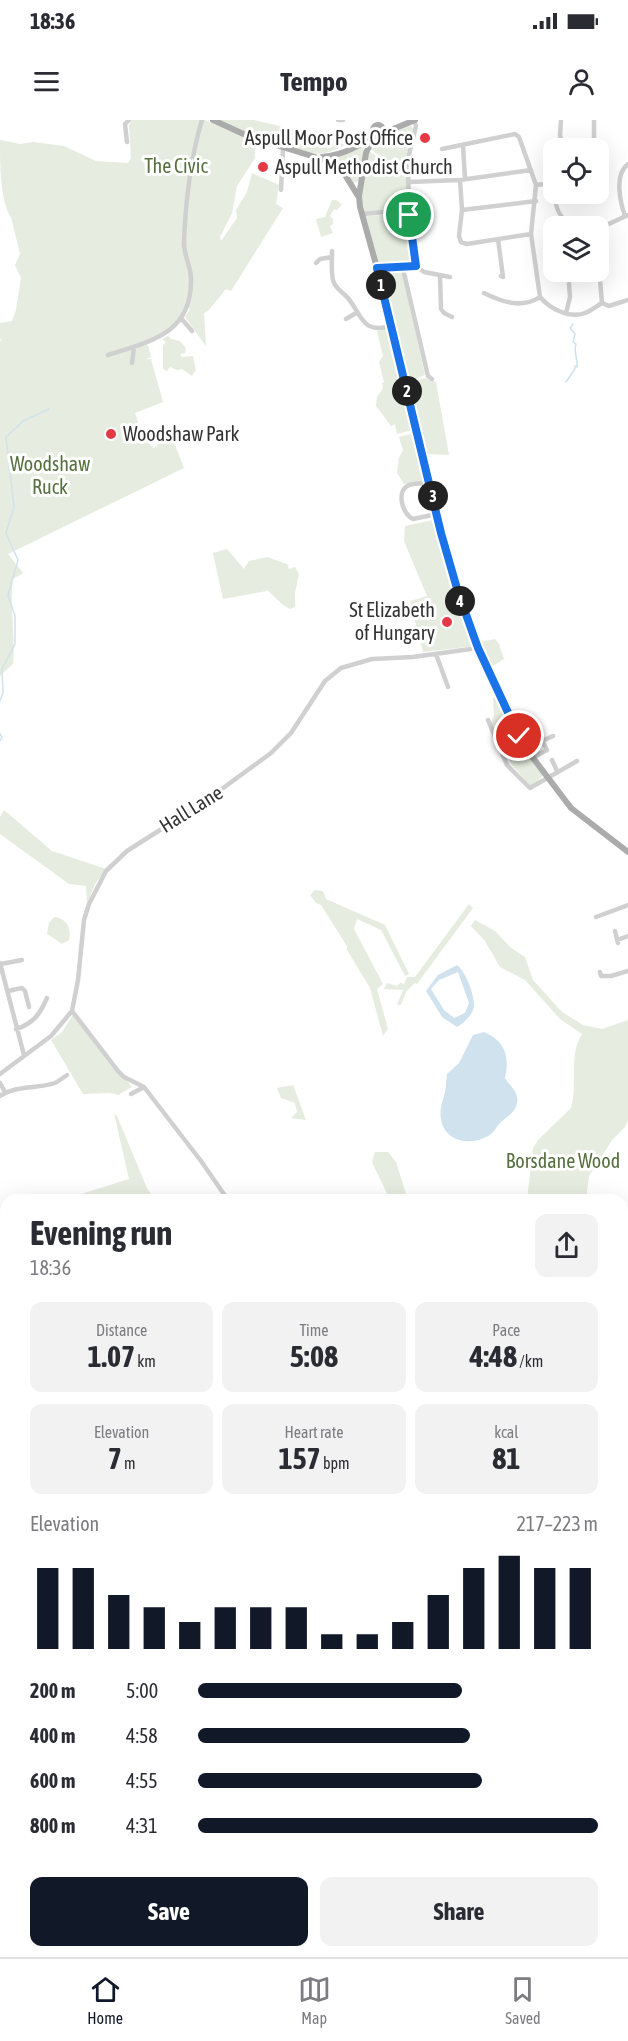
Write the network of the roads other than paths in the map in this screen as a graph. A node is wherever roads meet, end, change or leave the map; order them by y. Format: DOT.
graph roads {
  1 [pos="129,120"];
  2 [pos="202,120"];
  3 [pos="213,120"];
  4 [pos="338,120"];
  5 [pos="343,120"];
  6 [pos="415,120"];
  7 [pos="561,120"];
  8 [pos="594,120"];
  9 [pos="377,127"];
  10 [pos="561,138"];
  11 [pos="594,138"];
  12 [pos="127,142"];
  13 [pos="462,145"];
  14 [pos="356,146"];
  15 [pos="283,148"];
  16 [pos="442,149"];
  17 [pos="366,153"];
  18 [pos="337,154"];
  19 [pos="318,157"];
  20 [pos="628,164"];
  21 [pos="338,166"];
  22 [pos="531,170"];
  23 [pos="282,172"];
  24 [pos="299,172"];
  25 [pos="361,178"];
  26 [pos="462,179"];
  27 [pos="350,182"];
  28 [pos="409,182"];
  29 [pos="543,184"];
  30 [pos="536,185"];
  31 [pos="281,190"];
  32 [pos="359,196"];
  33 [pos="620,199"];
  34 [pos="628,199"];
  35 [pos="536,201"];
  36 [pos="409,210"];
  37 [pos="462,210"];
  38 [pos="362,214"];
  39 [pos="626,216"];
  40 [pos="609,224"];
  41 [pos="531,234"];
  42 [pos="498,239"];
  43 [pos="315,264"];
  44 [pos="416,266"];
  45 [pos="404,267"];
  46 [pos="377,268"];
  47 [pos="440,276"];
  48 [pos="501,276"];
  49 [pos="450,277"];
  50 [pos="600,282"];
  51 [pos="569,284"];
  52 [pos="484,293"];
  53 [pos="540,297"];
  54 [pos="628,300"];
  55 [pos="602,303"];
  56 [pos="356,313"];
  57 [pos="566,313"];
  58 [pos="452,317"];
  59 [pos="181,318"];
  60 [pos="344,320"];
  61 [pos="391,326"];
  62 [pos="192,331"];
  63 [pos="134,346"];
  64 [pos="108,355"];
  65 [pos="132,363"];
  66 [pos="432,378"];
  67 [pos="430,482"];
  68 [pos="437,514"];
  69 [pos="478,648"];
  70 [pos="436,654"];
  71 [pos="448,687"];
  72 [pos="488,720"];
  73 [pos="534,727"];
  74 [pos="538,733"];
  75 [pos="553,736"];
  76 [pos="542,741"];
  77 [pos="522,742"];
  78 [pos="532,758"];
  79 [pos="552,760"];
  80 [pos="577,761"];
  81 [pos="557,771"];
  82 [pos="547,776"];
  83 [pos="628,852"];
  84 [pos="628,905"];
  85 [pos="596,917"];
  86 [pos="615,931"];
  87 [pos="628,936"];
  88 [pos="22,960"];
  89 [pos="1,964"];
  90 [pos="628,971"];
  91 [pos="599,975"];
  92 [pos="8,991"];
  93 [pos="47,998"];
  94 [pos="29,1007"];
  95 [pos="72,1011"];
  96 [pos="16,1029"];
  97 [pos="24,1055"];
  98 [pos="0,1074"];
  99 [pos="65,1079"];
  100 [pos="0,1083"];
  101 [pos="143,1086"];
  102 [pos="5,1092"];
  103 [pos="131,1094"];
  104 [pos="0,1096"];
  105 [pos="224,1194"];
  1 -- 12 [label="street"];
  2 -- 59 [label="street"];
  3 -- 15 [label="main road"];
  4 -- 5 [label="street"];
  6 -- 9 [label="main road"];
  6 -- 28 [label="street"];
  7 -- 10 [label="street"];
  8 -- 11 [label="street"];
  9 -- 14 [label="main road"];
  9 -- 17 [label="main road"];
  13 -- 16 [label="street"];
  13 -- 22 [label="street"];
  13 -- 26 [label="street"];
  14 -- 17 [label="main road"];
  14 -- 18 [label="main road"];
  15 -- 19 [label="main road"];
  15 -- 23 [label="street"];
  17 -- 25 [label="main road"];
  18 -- 19 [label="main road"];
  18 -- 21 [label="main road"];
  19 -- 21 [label="main road"];
  20 -- 33 [label="street"];
  21 -- 27 [label="main road"];
  22 -- 26 [label="street"];
  22 -- 30 [label="street"];
  23 -- 24 [label="street"];
  23 -- 31 [label="street"];
  25 -- 27 [label="main road"];
  25 -- 32 [label="main road"];
  26 -- 28 [label="street"];
  26 -- 37 [label="street"];
  27 -- 32 [label="main road"];
  28 -- 36 [label="street"];
  29 -- 30 [label="street"];
  30 -- 35 [label="street"];
  32 -- 38 [label="main road"];
  33 -- 34 [label="street"];
  33 -- 39 [label="street"];
  35 -- 37 [label="street"];
  35 -- 41 [label="street"];
  36 -- 38 [label="street"];
  36 -- 44 [label="street"];
  37 -- 42 [label="street"];
  38 -- 46 [label="main road"];
  39 -- 40 [label="street"];
  41 -- 42 [label="street"];
  41 -- 53 [label="street"];
  42 -- 48 [label="street"];
  43 -- 56 [label="street"];
  44 -- 45 [label="street"];
  44 -- 47 [label="street"];
  45 -- 46 [label="street"];
  45 -- 66 [label="street"];
  46 -- 61 [label="main road"];
  47 -- 49 [label="street"];
  47 -- 58 [label="street"];
  50 -- 55 [label="street"];
  51 -- 57 [label="street"];
  52 -- 53 [label="street"];
  53 -- 57 [label="street"];
  54 -- 55 [label="street"];
  55 -- 57 [label="street"];
  56 -- 60 [label="street"];
  56 -- 61 [label="street"];
  59 -- 62 [label="street"];
  59 -- 63 [label="street"];
  61 -- 67 [label="main road"];
  63 -- 64 [label="street"];
  63 -- 65 [label="street"];
  67 -- 68 [label="main road"];
  67 -- 68 [label="street"];
  68 -- 69 [label="main road"];
  69 -- 70 [label="street, Hall Lane"];
  69 -- 77 [label="main road"];
  70 -- 71 [label="street"];
  70 -- 95 [label="street, Hall Lane"];
  72 -- 82 [label="street"];
  73 -- 74 [label="street"];
  74 -- 76 [label="street"];
  74 -- 77 [label="street"];
  75 -- 76 [label="street"];
  76 -- 78 [label="street"];
  77 -- 78 [label="main road"];
  78 -- 82 [label="main road"];
  79 -- 81 [label="street"];
  80 -- 81 [label="street"];
  81 -- 82 [label="street"];
  82 -- 83 [label="main road"];
  84 -- 85 [label="street"];
  86 -- 87 [label="street"];
  88 -- 89 [label="street"];
  89 -- 92 [label="street"];
  90 -- 91 [label="street"];
  92 -- 94 [label="street"];
  92 -- 96 [label="street"];
  93 -- 96 [label="street"];
  95 -- 97 [label="street, Hall Lane"];
  95 -- 101 [label="street"];
  96 -- 97 [label="street"];
  97 -- 98 [label="street, Hall Lane"];
  99 -- 102 [label="street"];
  100 -- 102 [label="street"];
  101 -- 103 [label="street"];
  101 -- 105 [label="street"];
  102 -- 104 [label="street"];
}
